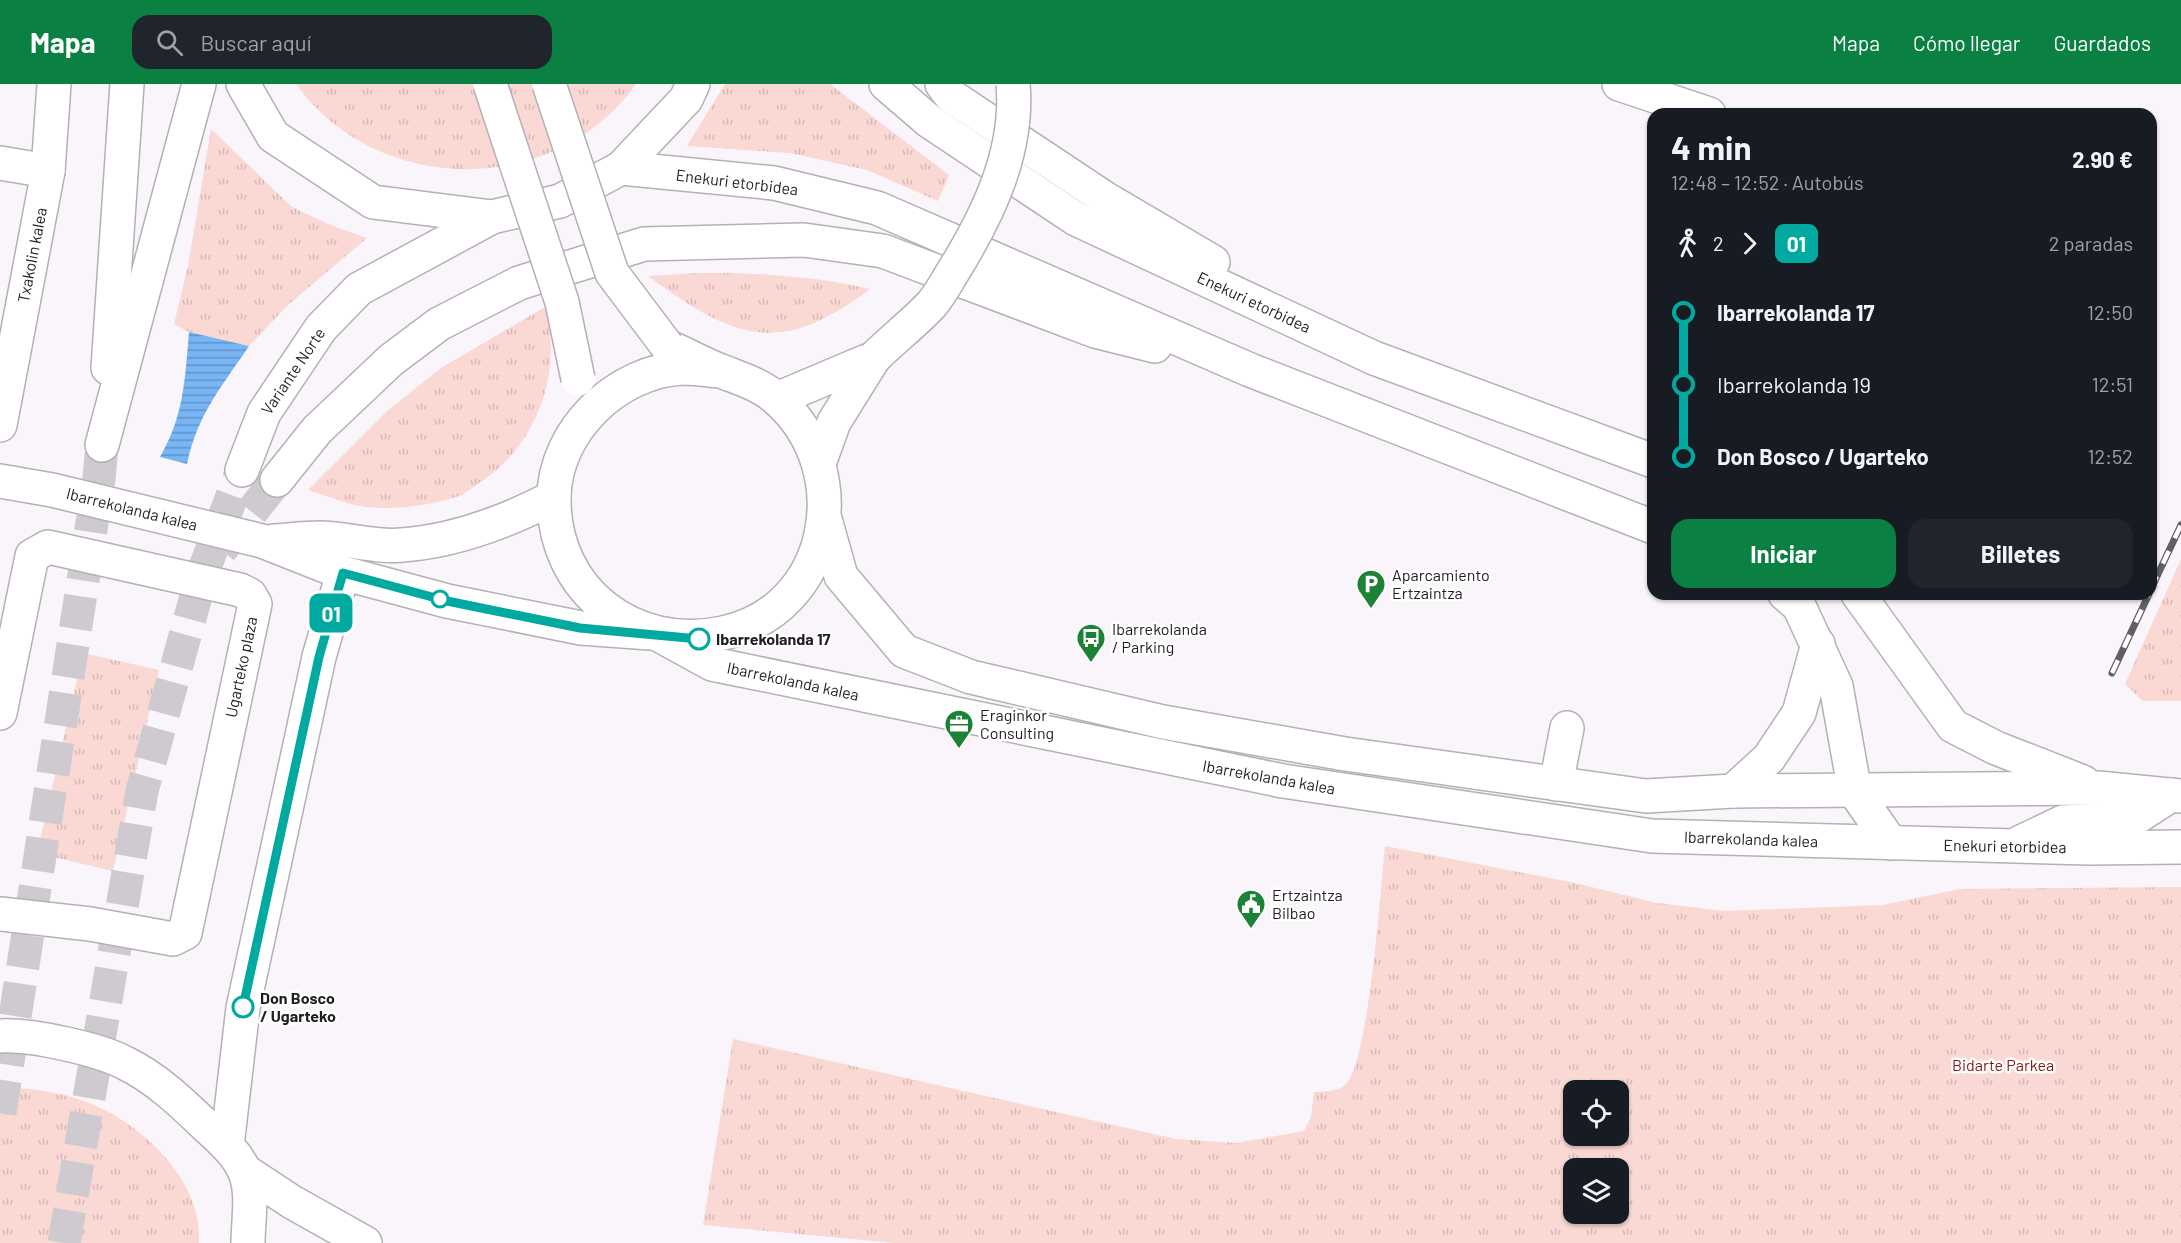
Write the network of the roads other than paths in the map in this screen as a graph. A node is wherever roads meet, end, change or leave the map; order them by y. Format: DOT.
graph roads {
  1 [pos="54,84"];
  2 [pos="127,84"];
  3 [pos="199,84"];
  4 [pos="243,84"];
  5 [pos="490,84"];
  6 [pos="549,84"];
  7 [pos="693,84"];
  8 [pos="886,84"];
  9 [pos="942,84"];
  10 [pos="1013,84"];
  11 [pos="1619,84"];
  12 [pos="1691,108"];
  13 [pos="0,163"];
  14 [pos="621,168"];
  15 [pos="48,171"];
  16 [pos="492,217"];
  17 [pos="873,358"];
  18 [pos="1374,358"];
  19 [pos="1250,370"];
  20 [pos="720,371"];
  21 [pos="787,395"];
  22 [pos="585,417"];
  23 [pos="0,425"];
  24 [pos="1647,459"];
  25 [pos="820,461"];
  26 [pos="242,470"];
  27 [pos="277,480"];
  28 [pos="0,481"];
  29 [pos="554,497"];
  30 [pos="825,519"];
  31 [pos="1647,525"];
  32 [pos="262,541"];
  33 [pos="343,573"];
  34 [pos="1792,600"];
  35 [pos="1862,600"];
  36 [pos="656,634"];
  37 [pos="1818,644"];
  38 [pos="0,712"];
  39 [pos="1567,728"];
  40 [pos="1556,784"];
  41 [pos="2098,788"];
  42 [pos="1733,791"];
  43 [pos="2178,791"];
  44 [pos="1855,792"];
  45 [pos="1891,843"];
  46 [pos="2014,846"];
  47 [pos="2181,847"];
  48 [pos="0,914"];
  49 [pos="0,1036"];
  50 [pos="236,1158"];
  51 [pos="248,1243"];
  52 [pos="365,1243"];
  1 -- 15 [label="main road, Txakolin kalea"];
  2 -- 3 [label="main road"];
  4 -- 16 [label="main road"];
  5 -- 22 [label="main road, bridge"];
  6 -- 20 [label="main road, bridge"];
  7 -- 14 [label="main road"];
  8 -- 18 [label="main road, Enekuri etorbidea"];
  9 -- 18 [label="main road"];
  10 -- 17 [label="main road, bridge"];
  11 -- 12 [label="main road"];
  13 -- 15 [label="main road"];
  14 -- 16 [label="main road"];
  14 -- 19 [label="main road, Enekuri etorbidea"];
  15 -- 23 [label="main road, Txakolin kalea"];
  16 -- 26 [label="main road, Variante Norte"];
  17 -- 21 [label="main road"];
  17 -- 25 [label="main road"];
  18 -- 24 [label="main road, Enekuri etorbidea"];
  19 -- 27 [label="main road, Enekuri etorbidea"];
  19 -- 31 [label="main road, Enekuri etorbidea"];
  20 -- 21 [label="main road"];
  20 -- 22 [label="main road"];
  21 -- 25 [label="main road"];
  22 -- 29 [label="main road"];
  25 -- 30 [label="main road"];
  28 -- 32 [label="main road, Ibarrekolanda kalea"];
  29 -- 32 [label="main road, Ibarrekolanda kalea"];
  29 -- 36 [label="main road"];
  30 -- 36 [label="main road"];
  30 -- 40 [label="main road"];
  32 -- 33 [label="main road, Ibarrekolanda kalea"];
  33 -- 36 [label="main road, Ibarrekolanda kalea"];
  33 -- 50 [label="main road"];
  34 -- 37 [label="main road"];
  35 -- 41 [label="main road"];
  36 -- 45 [label="main road, Ibarrekolanda kalea"];
  37 -- 42 [label="main road"];
  37 -- 44 [label="main road"];
  38 -- 48 [label="main road, Ugarteko plaza"];
  39 -- 40 [label="main road"];
  40 -- 42 [label="main road"];
  41 -- 43 [label="main road"];
  41 -- 44 [label="main road"];
  42 -- 44 [label="main road"];
  43 -- 46 [label="main road"];
  44 -- 45 [label="main road"];
  45 -- 46 [label="main road, Enekuri etorbidea"];
  46 -- 47 [label="main road, Enekuri etorbidea"];
  49 -- 50 [label="main road"];
  50 -- 51 [label="main road"];
  50 -- 52 [label="main road"];
}
